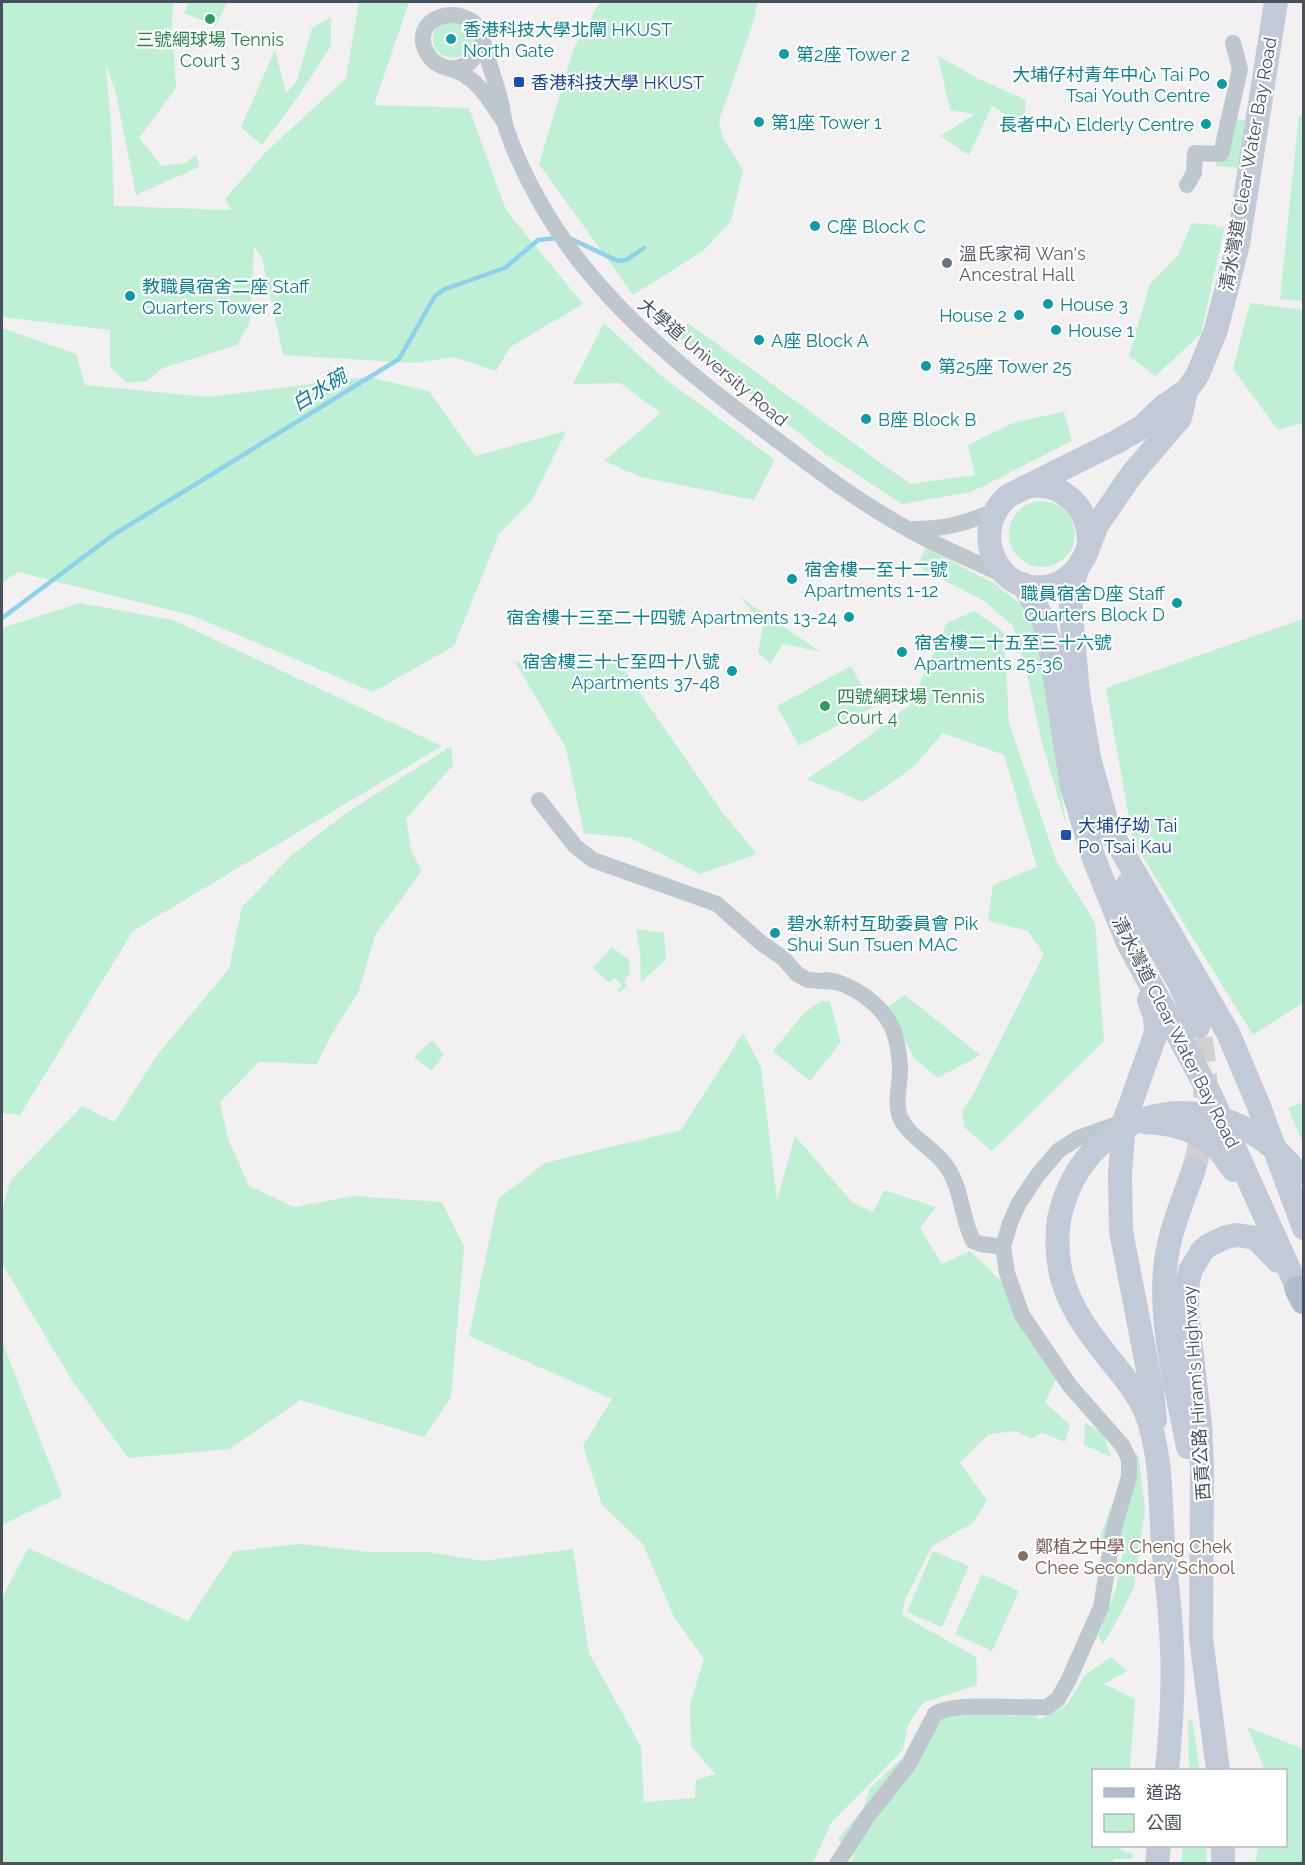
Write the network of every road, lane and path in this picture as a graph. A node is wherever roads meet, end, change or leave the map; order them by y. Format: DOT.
graph roads {
  1 [pos="1276,2"];
  2 [pos="482,40"];
  3 [pos="1233,43"];
  4 [pos="444,68"];
  5 [pos="504,122"];
  6 [pos="1187,184"];
  7 [pos="1186,391"];
  8 [pos="1016,491"];
  9 [pos="994,511"];
  10 [pos="906,528"];
  11 [pos="1089,543"];
  12 [pos="1077,569"];
  13 [pos="1016,581"];
  14 [pos="539,800"];
  15 [pos="1114,839"];
  16 [pos="1128,943"];
  17 [pos="1198,1027"];
  18 [pos="1124,1122"];
  19 [pos="1194,1169"];
  20 [pos="1304,1182"];
  21 [pos="1255,1195"];
  22 [pos="1304,1228"];
  23 [pos="1004,1246"];
  24 [pos="1301,1295"];
  25 [pos="1162,1482"];
  26 [pos="1200,1572"];
  27 [pos="1167,1769"];
  28 [pos="1218,1769"];
  29 [pos="1159,1847"];
  30 [pos="1223,1847"];
  31 [pos="837,1863"];
  32 [pos="1157,1863"];
  33 [pos="1223,1863"];
  1 -- 7 [label="main road, 清水灣道 Clear Water Bay Road"];
  2 -- 4 [label="street"];
  2 -- 4 [label="street, 大學道 University Road"];
  2 -- 5 [label="street, 大學道 University Road"];
  3 -- 6 [label="street"];
  4 -- 5 [label="street, 大學道 University Road"];
  5 -- 10 [label="street, 大學道 University Road"];
  7 -- 8 [label="main road, 清水灣道 Clear Water Bay Road"];
  7 -- 11 [label="main road, 清水灣道 Clear Water Bay Road"];
  8 -- 9 [label="main road, 清水灣道 Clear Water Bay Road"];
  8 -- 11 [label="main road"];
  9 -- 10 [label="street, 大學道 University Road"];
  9 -- 13 [label="main road, 清水灣道 Clear Water Bay Road"];
  10 -- 13 [label="street, 大學道 University Road"];
  11 -- 12 [label="main road, 清水灣道 Clear Water Bay Road"];
  12 -- 13 [label="main road"];
  12 -- 15 [label="main road, 清水灣道 Clear Water Bay Road"];
  13 -- 16 [label="main road, 清水灣道 Clear Water Bay Road"];
  14 -- 23 [label="street"];
  15 -- 17 [label="main road"];
  15 -- 22 [label="main road, 清水灣道 Clear Water Bay Road"];
  16 -- 18 [label="main road"];
  16 -- 21 [label="main road, 清水灣道 Clear Water Bay Road"];
  18 -- 21 [label="main road"];
  18 -- 23 [label="street"];
  18 -- 25 [label="main road"];
  19 -- 26 [label="main road"];
  20 -- 25 [label="main road, bridge"];
  21 -- 24 [label="main road, 清水灣道 Clear Water Bay Road"];
  23 -- 31 [label="street"];
  24 -- 26 [label="main road, 西貢公路 Hiram's Highway"];
  25 -- 27 [label="main road"];
  26 -- 28 [label="main road, 西貢公路 Hiram's Highway"];
  29 -- 32 [label="main road"];
  30 -- 33 [label="main road"];
}
